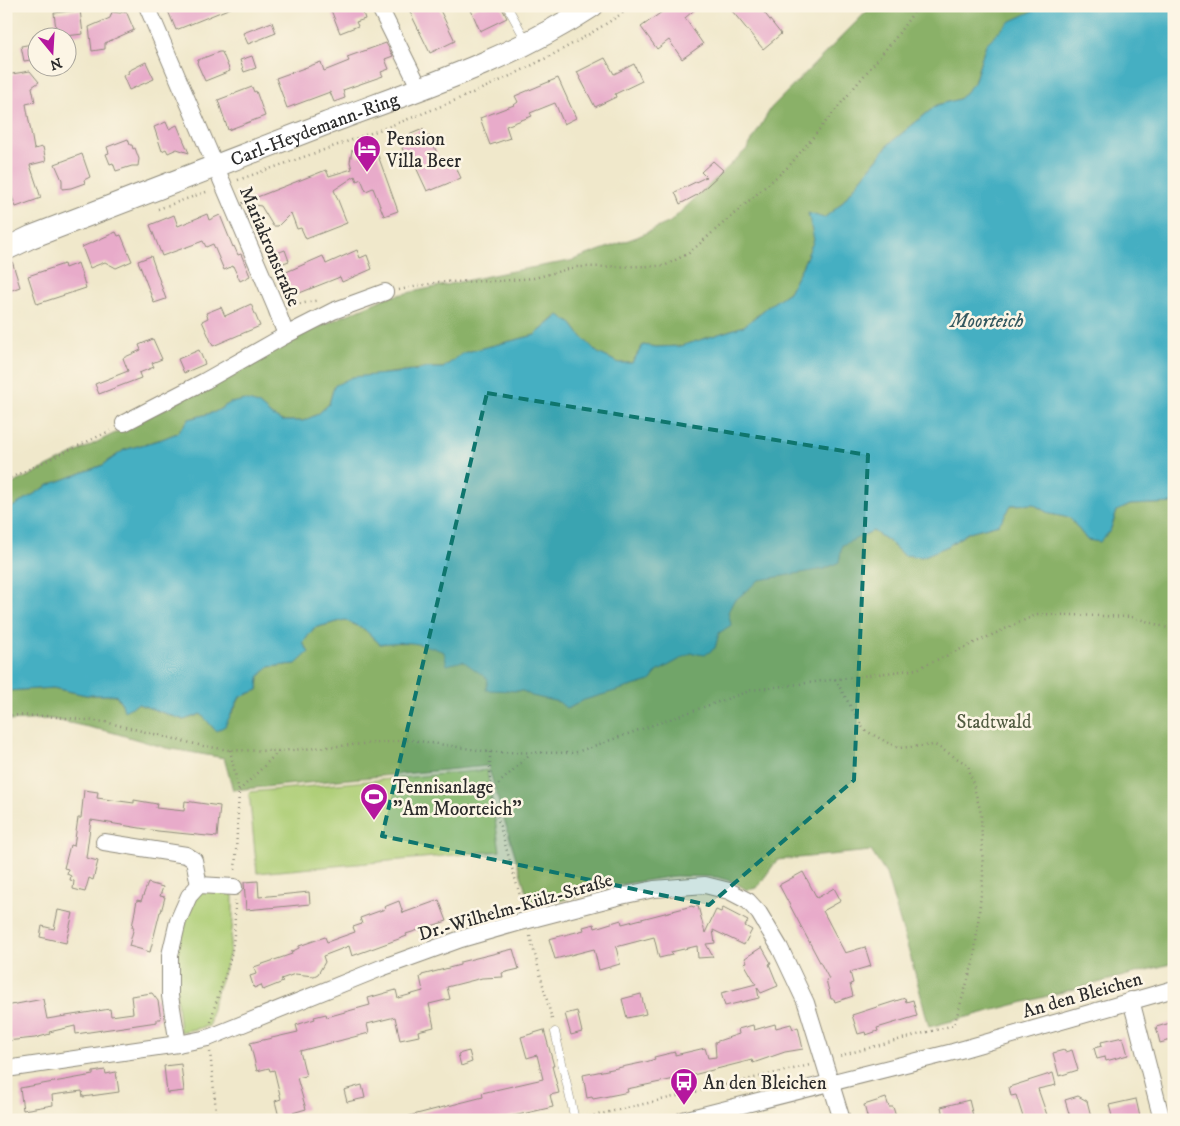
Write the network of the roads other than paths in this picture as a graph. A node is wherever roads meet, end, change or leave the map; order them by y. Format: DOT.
graph roads {
  1 [pos="147,6"];
  2 [pos="507,6"];
  3 [pos="592,6"];
  4 [pos="384,8"];
  5 [pos="528,44"];
  6 [pos="420,89"];
  7 [pos="215,166"];
  8 [pos="6,236"];
  9 [pos="31,237"];
  10 [pos="6,249"];
  11 [pos="385,292"];
  12 [pos="286,335"];
  13 [pos="124,424"];
  14 [pos="104,842"];
  15 [pos="199,885"];
  16 [pos="234,887"];
  17 [pos="1174,989"];
  18 [pos="1131,1000"];
  19 [pos="555,1032"];
  20 [pos="178,1044"];
  21 [pos="6,1069"];
  22 [pos="830,1082"];
  23 [pos="576,1120"];
  24 [pos="682,1120"];
  25 [pos="842,1120"];
  26 [pos="1162,1120"];
  1 -- 7 [label="street, Mariakronstraße"];
  2 -- 5 [label="lane"];
  3 -- 5 [label="main road, Carl-Heydemann-Ring"];
  4 -- 6 [label="street"];
  5 -- 6 [label="main road, Carl-Heydemann-Ring"];
  6 -- 7 [label="main road, Carl-Heydemann-Ring"];
  7 -- 9 [label="main road, Carl-Heydemann-Ring"];
  7 -- 12 [label="street, Mariakronstraße"];
  8 -- 9 [label="main road, Carl-Heydemann-Ring"];
  9 -- 10 [label="main road, Carl-Heydemann-Ring"];
  11 -- 12 [label="street, Mariakronstraße"];
  12 -- 13 [label="street, Mariakronstraße"];
  14 -- 15 [label="street"];
  15 -- 16 [label="street"];
  15 -- 20 [label="street"];
  17 -- 18 [label="street, An den Bleichen"];
  18 -- 22 [label="street, An den Bleichen"];
  18 -- 26 [label="street"];
  19 -- 23 [label="lane"];
  20 -- 21 [label="street, Dr.-Wilhelm-Külz-Straße"];
  20 -- 22 [label="street, Dr.-Wilhelm-Külz-Straße"];
  22 -- 24 [label="street, An den Bleichen"];
  22 -- 25 [label="street, Dr.-Wilhelm-Külz-Straße"];
}
